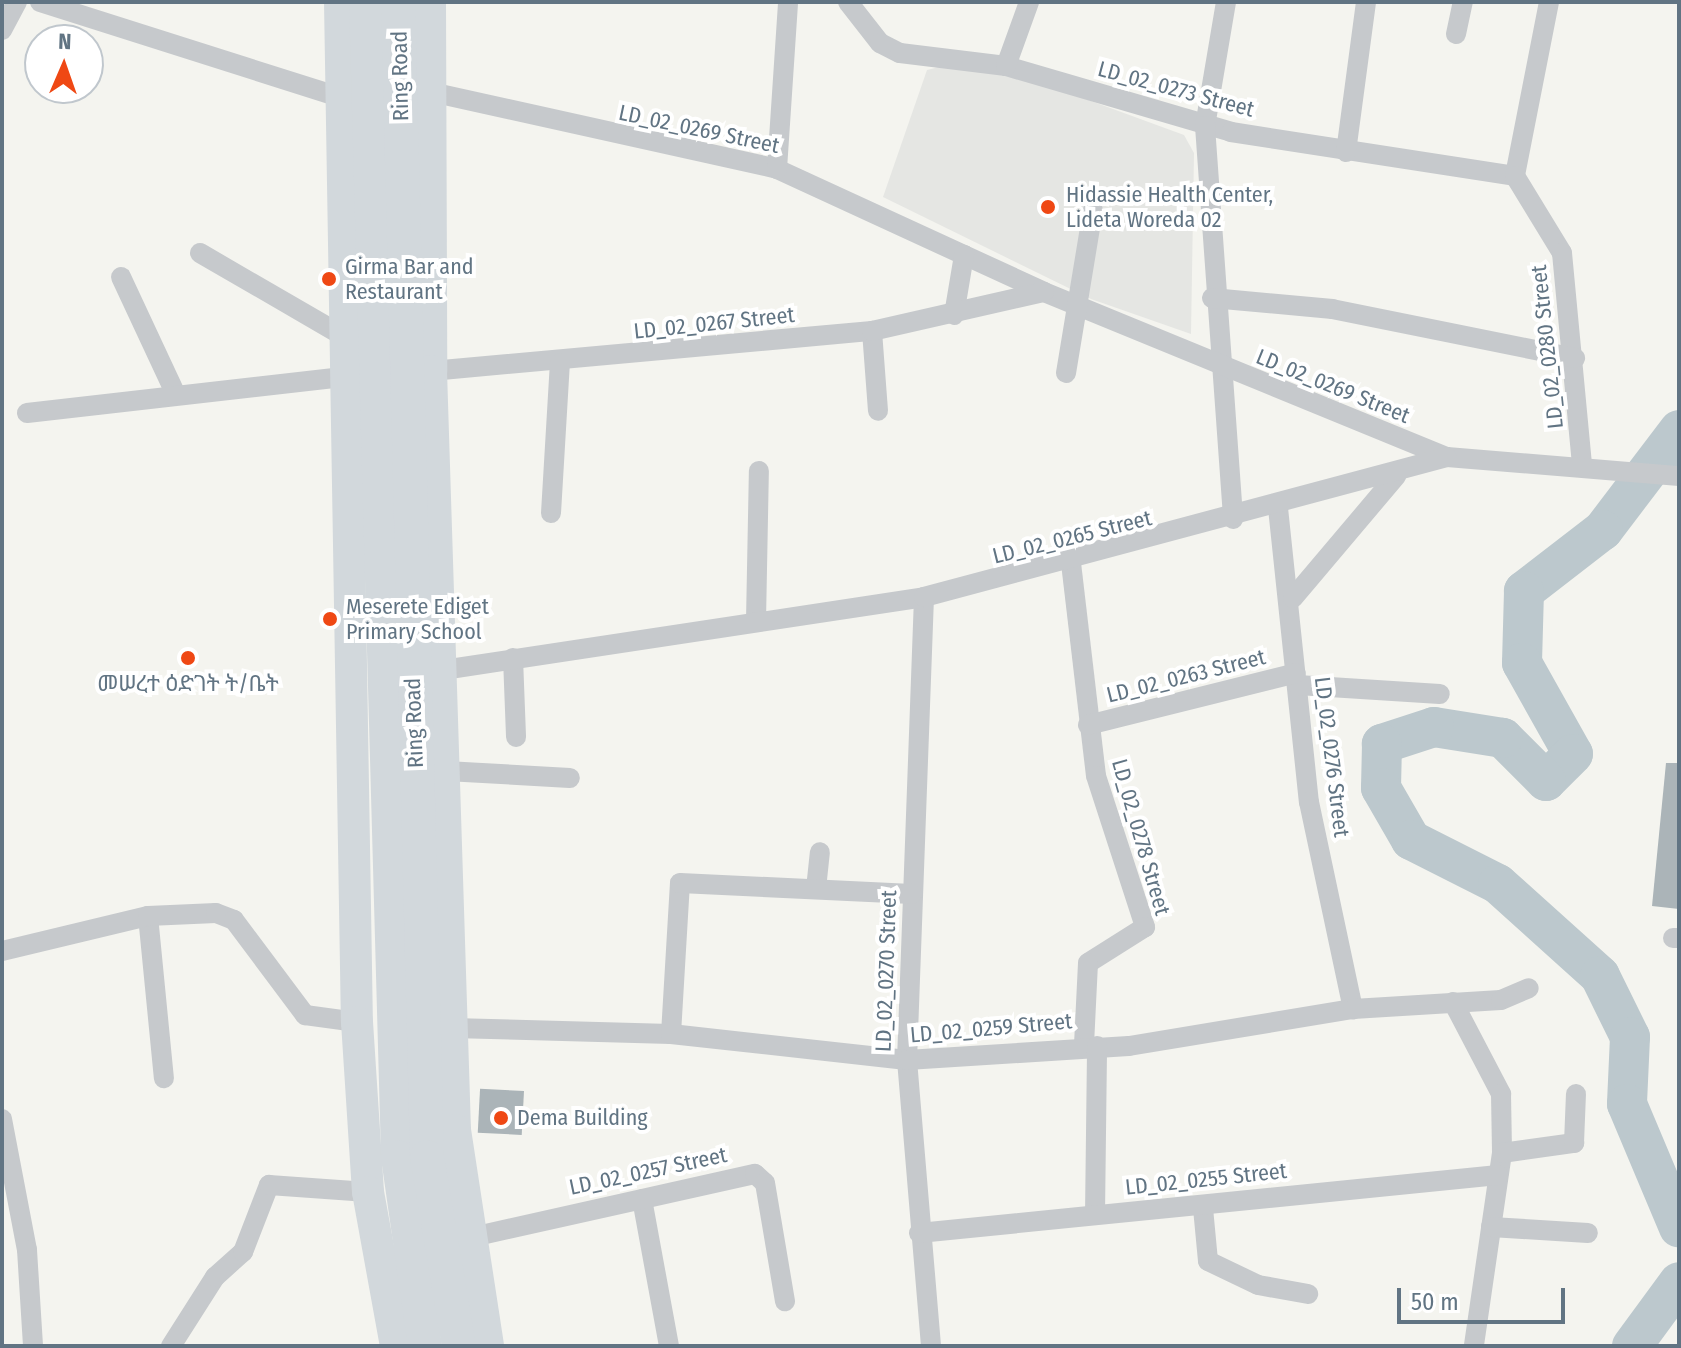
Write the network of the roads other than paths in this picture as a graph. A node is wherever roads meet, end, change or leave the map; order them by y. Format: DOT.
graph roads {
  1 [pos="17,2"];
  2 [pos="40,2"];
  3 [pos="340,2"];
  4 [pos="366,2"];
  5 [pos="398,2"];
  6 [pos="430,2"];
  7 [pos="788,2"];
  8 [pos="848,2"];
  9 [pos="1029,2"];
  10 [pos="1226,2"];
  11 [pos="1366,2"];
  12 [pos="1463,2"];
  13 [pos="1549,2"];
  14 [pos="2,30"];
  15 [pos="1456,34"];
  16 [pos="1006,66"];
  17 [pos="431,92"];
  18 [pos="342,98"];
  19 [pos="1205,126"];
  20 [pos="1346,152"];
  21 [pos="777,169"];
  22 [pos="1515,176"];
  23 [pos="1093,210"];
  24 [pos="200,253"];
  25 [pos="964,255"];
  26 [pos="121,277"];
  27 [pos="1044,292"];
  28 [pos="1212,298"];
  29 [pos="1078,302"];
  30 [pos="954,315"];
  31 [pos="872,331"];
  32 [pos="343,336"];
  33 [pos="1575,358"];
  34 [pos="560,363"];
  35 [pos="1218,364"];
  36 [pos="431,371"];
  37 [pos="1066,373"];
  38 [pos="345,377"];
  39 [pos="176,395"];
  40 [pos="878,411"];
  41 [pos="27,413"];
  42 [pos="1447,457"];
  43 [pos="1582,464"];
  44 [pos="759,471"];
  45 [pos="1396,476"];
  46 [pos="1679,476"];
  47 [pos="1278,508"];
  48 [pos="551,513"];
  49 [pos="1233,519"];
  50 [pos="1071,563"];
  51 [pos="924,597"];
  52 [pos="1293,598"];
  53 [pos="756,621"];
  54 [pos="513,658"];
  55 [pos="443,670"];
  56 [pos="1297,679"];
  57 [pos="1440,694"];
  58 [pos="1088,725"];
  59 [pos="516,737"];
  60 [pos="446,771"];
  61 [pos="570,778"];
  62 [pos="820,852"];
  63 [pos="816,889"];
  64 [pos="912,894"];
  65 [pos="148,916"];
  66 [pos="2,951"];
  67 [pos="1529,988"];
  68 [pos="1453,1002"];
  69 [pos="1353,1009"];
  70 [pos="357,1022"];
  71 [pos="452,1028"];
  72 [pos="671,1034"];
  73 [pos="1090,1045"];
  74 [pos="907,1060"];
  75 [pos="164,1078"];
  76 [pos="1576,1094"];
  77 [pos="2,1121"];
  78 [pos="1502,1153"];
  79 [pos="1498,1175"];
  80 [pos="368,1192"];
  81 [pos="642,1199"];
  82 [pos="1203,1208"];
  83 [pos="1095,1215"];
  84 [pos="1491,1227"];
  85 [pos="919,1233"];
  86 [pos="1588,1233"];
  87 [pos="468,1238"];
  88 [pos="1308,1294"];
  89 [pos="785,1301"];
  90 [pos="33,1346"];
  91 [pos="171,1346"];
  92 [pos="396,1346"];
  93 [pos="425,1346"];
  94 [pos="459,1346"];
  95 [pos="488,1346"];
  96 [pos="669,1346"];
  97 [pos="931,1346"];
  98 [pos="1474,1346"];
  1 -- 14 [label="street"];
  2 -- 18 [label="street"];
  3 -- 18 [label="main road"];
  4 -- 93 [label="highway, Ring Road"];
  5 -- 94 [label="highway, Ring Road"];
  6 -- 17 [label="main road"];
  7 -- 21 [label="street"];
  8 -- 16 [label="street, LD_02_0273 Street"];
  9 -- 16 [label="street"];
  10 -- 19 [label="street"];
  11 -- 20 [label="street"];
  12 -- 15 [label="street"];
  13 -- 22 [label="street"];
  16 -- 19 [label="street, LD_02_0273 Street"];
  17 -- 21 [label="street, LD_02_0269 Street"];
  17 -- 36 [label="main road"];
  18 -- 32 [label="main road"];
  19 -- 20 [label="street, LD_02_0273 Street"];
  19 -- 28 [label="street"];
  20 -- 22 [label="street, LD_02_0273 Street"];
  21 -- 25 [label="street, LD_02_0269 Street"];
  22 -- 33 [label="street, LD_02_0280 Street"];
  23 -- 29 [label="street"];
  24 -- 32 [label="street"];
  25 -- 27 [label="street, LD_02_0269 Street"];
  25 -- 30 [label="street"];
  26 -- 39 [label="street"];
  27 -- 29 [label="street, LD_02_0269 Street"];
  27 -- 30 [label="street, LD_02_0267 Street"];
  28 -- 33 [label="street"];
  28 -- 35 [label="street"];
  29 -- 35 [label="street, LD_02_0269 Street"];
  29 -- 37 [label="street"];
  30 -- 31 [label="street, LD_02_0267 Street"];
  31 -- 34 [label="street, LD_02_0267 Street"];
  31 -- 40 [label="street"];
  32 -- 38 [label="main road"];
  33 -- 43 [label="street, LD_02_0280 Street"];
  34 -- 36 [label="street, LD_02_0267 Street"];
  34 -- 48 [label="street"];
  35 -- 42 [label="street, LD_02_0269 Street"];
  35 -- 49 [label="street"];
  36 -- 55 [label="main road"];
  38 -- 39 [label="street"];
  38 -- 70 [label="main road"];
  39 -- 41 [label="street"];
  42 -- 43 [label="street, LD_02_0269 Street"];
  42 -- 45 [label="street, LD_02_0265 Street"];
  43 -- 46 [label="street, LD_02_0269 Street"];
  44 -- 53 [label="street"];
  45 -- 47 [label="street, LD_02_0265 Street"];
  45 -- 52 [label="street, LD_02_0265 Street"];
  47 -- 49 [label="street, LD_02_0265 Street"];
  47 -- 52 [label="street, LD_02_0276 Street"];
  49 -- 50 [label="street, LD_02_0265 Street"];
  50 -- 51 [label="street, LD_02_0265 Street"];
  50 -- 58 [label="street, LD_02_0278 Street"];
  51 -- 53 [label="street, LD_02_0265 Street"];
  51 -- 64 [label="street, LD_02_0270 Street"];
  52 -- 56 [label="street, LD_02_0276 Street"];
  53 -- 54 [label="street, LD_02_0265 Street"];
  54 -- 55 [label="street, LD_02_0265 Street"];
  54 -- 59 [label="street"];
  55 -- 60 [label="main road"];
  56 -- 57 [label="street, LD_02_0263 Street"];
  56 -- 58 [label="street, LD_02_0263 Street"];
  56 -- 69 [label="street, LD_02_0276 Street"];
  58 -- 73 [label="street, LD_02_0278 Street"];
  60 -- 61 [label="street"];
  60 -- 71 [label="main road"];
  62 -- 63 [label="street"];
  63 -- 64 [label="street"];
  63 -- 72 [label="street"];
  64 -- 74 [label="street, LD_02_0270 Street"];
  65 -- 66 [label="street"];
  65 -- 70 [label="street"];
  65 -- 75 [label="street"];
  67 -- 68 [label="street, LD_02_0259 Street"];
  68 -- 69 [label="street, LD_02_0259 Street"];
  68 -- 78 [label="street"];
  69 -- 73 [label="street, LD_02_0259 Street"];
  70 -- 80 [label="main road"];
  71 -- 72 [label="street, LD_02_0259 Street"];
  71 -- 87 [label="main road"];
  72 -- 74 [label="street, LD_02_0259 Street"];
  73 -- 74 [label="street, LD_02_0259 Street"];
  73 -- 83 [label="street, LD_02_0278 Street"];
  74 -- 85 [label="street, LD_02_0270 Street"];
  76 -- 78 [label="street"];
  77 -- 90 [label="street"];
  78 -- 79 [label="street"];
  79 -- 82 [label="street, LD_02_0255 Street"];
  79 -- 84 [label="street"];
  80 -- 91 [label="street"];
  80 -- 92 [label="main road"];
  81 -- 87 [label="street, LD_02_0257 Street"];
  81 -- 89 [label="street, LD_02_0257 Street"];
  81 -- 96 [label="street"];
  82 -- 83 [label="street, LD_02_0255 Street"];
  82 -- 88 [label="street"];
  83 -- 85 [label="street, LD_02_0255 Street"];
  84 -- 86 [label="street"];
  84 -- 98 [label="street"];
  85 -- 97 [label="street, LD_02_0270 Street"];
  87 -- 95 [label="main road"];
}
